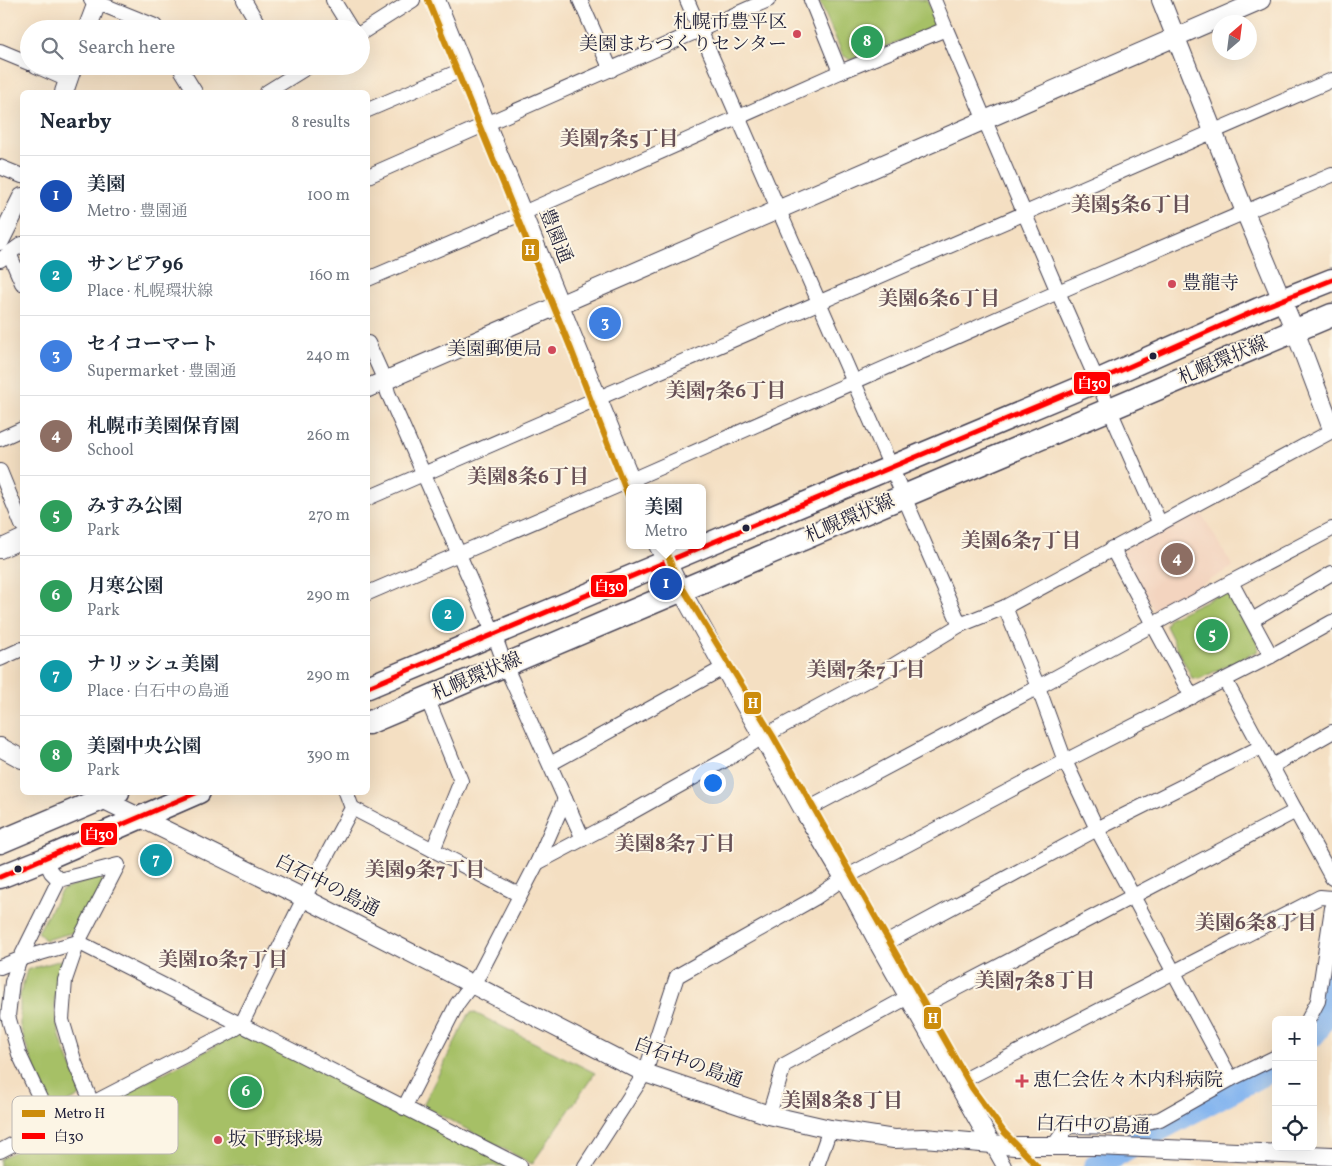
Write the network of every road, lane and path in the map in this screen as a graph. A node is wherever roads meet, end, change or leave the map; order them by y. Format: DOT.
graph roads {
  1 [pos="244,0"];
  2 [pos="333,0"];
  3 [pos="413,0"];
  4 [pos="436,0"];
  5 [pos="580,0"];
  6 [pos="687,0"];
  7 [pos="768,0"];
  8 [pos="811,0"];
  9 [pos="935,0"];
  10 [pos="1161,0"];
  11 [pos="95,1"];
  12 [pos="1256,1"];
  13 [pos="90,20"];
  14 [pos="141,20"];
  15 [pos="256,20"];
  16 [pos="345,20"];
  17 [pos="370,27"];
  18 [pos="946,29"];
  19 [pos="700,30"];
  20 [pos="1177,37"];
  21 [pos="0,51"];
  22 [pos="20,59"];
  23 [pos="464,69"];
  24 [pos="610,70"];
  25 [pos="840,72"];
  26 [pos="185,75"];
  27 [pos="285,75"];
  28 [pos="1332,80"];
  29 [pos="194,90"];
  30 [pos="269,90"];
  31 [pos="370,109"];
  32 [pos="737,118"];
  33 [pos="984,120"];
  34 [pos="486,124"];
  35 [pos="1213,131"];
  36 [pos="0,167"];
  37 [pos="20,175"];
  38 [pos="370,175"];
  39 [pos="1332,175"];
  40 [pos="20,203"];
  41 [pos="778,210"];
  42 [pos="523,212"];
  43 [pos="1246,212"];
  44 [pos="1024,214"];
  45 [pos="20,245"];
  46 [pos="3,252"];
  47 [pos="370,278"];
  48 [pos="1332,280"];
  49 [pos="20,281"];
  50 [pos="1058,292"];
  51 [pos="1282,300"];
  52 [pos="820,302"];
  53 [pos="560,305"];
  54 [pos="1332,315"];
  55 [pos="1295,331"];
  56 [pos="370,347"];
  57 [pos="385,381"];
  58 [pos="853,381"];
  59 [pos="1097,381"];
  60 [pos="370,387"];
  61 [pos="598,399"];
  62 [pos="1110,408"];
  63 [pos="20,430"];
  64 [pos="1332,430"];
  65 [pos="0,439"];
  66 [pos="890,467"];
  67 [pos="0,471"];
  68 [pos="424,474"];
  69 [pos="632,484"];
  70 [pos="626,486"];
  71 [pos="903,496"];
  72 [pos="370,497"];
  73 [pos="20,520"];
  74 [pos="1160,524"];
  75 [pos="1332,529"];
  76 [pos="706,537"];
  77 [pos="20,540"];
  78 [pos="1112,548"];
  79 [pos="0,549"];
  80 [pos="675,549"];
  81 [pos="458,553"];
  82 [pos="662,554"];
  83 [pos="1332,573"];
  84 [pos="1230,582"];
  85 [pos="681,590"];
  86 [pos="370,592"];
  87 [pos="1005,607"];
  88 [pos="1252,620"];
  89 [pos="1332,622"];
  90 [pos="1154,624"];
  91 [pos="960,625"];
  92 [pos="494,634"];
  93 [pos="20,650"];
  94 [pos="1271,656"];
  95 [pos="0,659"];
  96 [pos="505,665"];
  97 [pos="724,667"];
  98 [pos="1225,680"];
  99 [pos="370,686"];
  100 [pos="1038,687"];
  101 [pos="1192,697"];
  102 [pos="427,698"];
  103 [pos="370,721"];
  104 [pos="1332,732"];
  105 [pos="764,736"];
  106 [pos="0,747"];
  107 [pos="1261,747"];
  108 [pos="20,758"];
  109 [pos="1065,761"];
  110 [pos="550,764"];
  111 [pos="1272,766"];
  112 [pos="103,795"];
  113 [pos="192,795"];
  114 [pos="347,795"];
  115 [pos="565,799"];
  116 [pos="352,808"];
  117 [pos="804,811"];
  118 [pos="1296,811"];
  119 [pos="139,818"];
  120 [pos="1097,829"];
  121 [pos="582,839"];
  122 [pos="0,842"];
  123 [pos="433,850"];
  124 [pos="45,859"];
  125 [pos="537,863"];
  126 [pos="0,877"];
  127 [pos="844,878"];
  128 [pos="1332,878"];
  129 [pos="59,880"];
  130 [pos="520,895"];
  131 [pos="1132,897"];
  132 [pos="304,898"];
  133 [pos="1332,898"];
  134 [pos="1332,908"];
  135 [pos="78,942"];
  136 [pos="880,946"];
  137 [pos="20,959"];
  138 [pos="0,967"];
  139 [pos="1174,972"];
  140 [pos="470,985"];
  141 [pos="912,1003"];
  142 [pos="1310,1016"];
  143 [pos="241,1024"];
  144 [pos="1272,1058"];
  145 [pos="645,1073"];
  146 [pos="1231,1079"];
  147 [pos="958,1083"];
  148 [pos="39,1096"];
  149 [pos="89,1096"];
  150 [pos="106,1096"];
  151 [pos="404,1108"];
  152 [pos="769,1115"];
  153 [pos="830,1129"];
  154 [pos="991,1143"];
  155 [pos="12,1145"];
  156 [pos="1054,1146"];
  157 [pos="0,1151"];
  158 [pos="1332,1156"];
  159 [pos="520,1166"];
  160 [pos="585,1166"];
  161 [pos="817,1166"];
  162 [pos="1004,1166"];
  1 -- 15 [label="street"];
  2 -- 16 [label="street"];
  3 -- 17 [label="street"];
  4 -- 23 [label="street, 豊園通"];
  5 -- 24 [label="street"];
  6 -- 19 [label="street"];
  7 -- 19 [label="street"];
  8 -- 25 [label="street"];
  9 -- 18 [label="street"];
  10 -- 20 [label="street"];
  11 -- 13 [label="street"];
  11 -- 14 [label="street"];
  12 -- 20 [label="street"];
  18 -- 25 [label="street"];
  18 -- 33 [label="street"];
  19 -- 24 [label="street"];
  19 -- 32 [label="street"];
  20 -- 33 [label="street"];
  20 -- 35 [label="street"];
  21 -- 22 [label="street"];
  23 -- 31 [label="street"];
  23 -- 34 [label="street, 豊園通"];
  24 -- 34 [label="street"];
  25 -- 32 [label="street"];
  26 -- 29 [label="street"];
  27 -- 30 [label="street"];
  28 -- 35 [label="street"];
  32 -- 41 [label="street"];
  32 -- 42 [label="street"];
  33 -- 41 [label="street"];
  33 -- 44 [label="street"];
  34 -- 38 [label="street"];
  34 -- 42 [label="street, 豊園通"];
  35 -- 43 [label="street"];
  35 -- 44 [label="street"];
  36 -- 37 [label="street"];
  39 -- 43 [label="street"];
  40 -- 46 [label="street"];
  41 -- 52 [label="street"];
  41 -- 53 [label="street"];
  42 -- 47 [label="street"];
  42 -- 53 [label="street, 豊園通"];
  43 -- 50 [label="street"];
  43 -- 51 [label="street"];
  44 -- 50 [label="street"];
  44 -- 52 [label="street"];
  45 -- 46 [label="street"];
  46 -- 49 [label="street"];
  48 -- 51 [label="main road, 札幌環状線"];
  50 -- 58 [label="street"];
  50 -- 59 [label="street"];
  51 -- 55 [label="street"];
  51 -- 59 [label="main road, 札幌環状線"];
  52 -- 58 [label="street"];
  52 -- 61 [label="street"];
  53 -- 57 [label="street"];
  53 -- 61 [label="street, 豊園通"];
  54 -- 55 [label="main road, 札幌環状線"];
  55 -- 62 [label="main road, 札幌環状線"];
  55 -- 64 [label="street"];
  56 -- 57 [label="street"];
  57 -- 60 [label="street"];
  57 -- 68 [label="street"];
  58 -- 66 [label="street"];
  58 -- 69 [label="street"];
  59 -- 62 [label="street"];
  59 -- 66 [label="main road, 札幌環状線"];
  61 -- 68 [label="street"];
  61 -- 69 [label="street, 豊園通"];
  62 -- 71 [label="main road, 札幌環状線"];
  62 -- 74 [label="street"];
  63 -- 65 [label="street"];
  64 -- 74 [label="street"];
  66 -- 71 [label="street"];
  66 -- 76 [label="main road, 札幌環状線"];
  67 -- 73 [label="street"];
  68 -- 72 [label="street"];
  68 -- 81 [label="street"];
  70 -- 81 [label="street"];
  71 -- 85 [label="main road, 札幌環状線"];
  71 -- 91 [label="street"];
  74 -- 78 [label="street"];
  75 -- 84 [label="street"];
  77 -- 79 [label="street"];
  78 -- 87 [label="street"];
  78 -- 90 [label="street"];
  80 -- 82 [label="main road, 札幌環状線"];
  81 -- 86 [label="street"];
  81 -- 92 [label="street"];
  82 -- 85 [label="street"];
  82 -- 92 [label="main road, 札幌環状線"];
  83 -- 88 [label="street"];
  84 -- 88 [label="street"];
  84 -- 90 [label="street"];
  85 -- 96 [label="main road, 札幌環状線"];
  85 -- 97 [label="street"];
  87 -- 91 [label="street"];
  87 -- 100 [label="street"];
  88 -- 94 [label="street"];
  89 -- 94 [label="street"];
  90 -- 100 [label="street"];
  90 -- 101 [label="street"];
  91 -- 105 [label="street"];
  92 -- 96 [label="street"];
  92 -- 99 [label="main road, 札幌環状線"];
  93 -- 95 [label="street"];
  94 -- 98 [label="street"];
  96 -- 102 [label="main road, 札幌環状線"];
  96 -- 110 [label="street"];
  97 -- 105 [label="street"];
  97 -- 110 [label="street"];
  98 -- 101 [label="street"];
  98 -- 107 [label="street"];
  100 -- 109 [label="street"];
  100 -- 117 [label="street"];
  101 -- 109 [label="street"];
  102 -- 103 [label="main road, 札幌環状線"];
  102 -- 123 [label="street"];
  104 -- 111 [label="street"];
  105 -- 117 [label="street"];
  105 -- 121 [label="street"];
  106 -- 108 [label="street"];
  107 -- 111 [label="street"];
  107 -- 120 [label="street"];
  109 -- 120 [label="street"];
  109 -- 127 [label="street"];
  110 -- 115 [label="street"];
  111 -- 118 [label="street"];
  112 -- 119 [label="street, 白石中の島通"];
  112 -- 122 [label="main road"];
  113 -- 119 [label="main road"];
  114 -- 116 [label="street"];
  115 -- 121 [label="street"];
  115 -- 125 [label="street"];
  116 -- 123 [label="street"];
  116 -- 132 [label="street"];
  117 -- 127 [label="street"];
  118 -- 128 [label="street"];
  118 -- 131 [label="street"];
  119 -- 124 [label="main road"];
  119 -- 132 [label="street, 白石中の島通"];
  120 -- 131 [label="street"];
  120 -- 136 [label="street"];
  121 -- 125 [label="street"];
  123 -- 130 [label="street"];
  124 -- 126 [label="main road"];
  124 -- 129 [label="street"];
  125 -- 130 [label="street"];
  127 -- 136 [label="street"];
  127 -- 145 [label="street"];
  129 -- 135 [label="street"];
  129 -- 137 [label="street"];
  130 -- 140 [label="street"];
  131 -- 139 [label="street"];
  131 -- 141 [label="street"];
  132 -- 140 [label="street, 白石中の島通"];
  132 -- 143 [label="street"];
  133 -- 139 [label="street"];
  134 -- 142 [label="street"];
  135 -- 137 [label="street"];
  135 -- 143 [label="street"];
  135 -- 149 [label="street"];
  136 -- 141 [label="street"];
  137 -- 138 [label="street"];
  137 -- 148 [label="street"];
  139 -- 146 [label="street"];
  139 -- 147 [label="street"];
  140 -- 145 [label="street, 白石中の島通"];
  140 -- 151 [label="street"];
  141 -- 147 [label="street"];
  141 -- 152 [label="street"];
  143 -- 150 [label="street"];
  143 -- 151 [label="street"];
  144 -- 146 [label="street"];
  145 -- 152 [label="street, 白石中の島通"];
  145 -- 160 [label="street"];
  146 -- 156 [label="street"];
  147 -- 154 [label="street"];
  151 -- 159 [label="street"];
  152 -- 153 [label="street, 白石中の島通"];
  153 -- 154 [label="street, 白石中の島通"];
  153 -- 161 [label="street"];
  154 -- 156 [label="street, 白石中の島通"];
  154 -- 162 [label="street"];
  155 -- 157 [label="street"];
  156 -- 158 [label="street, 白石中の島通"];
}
